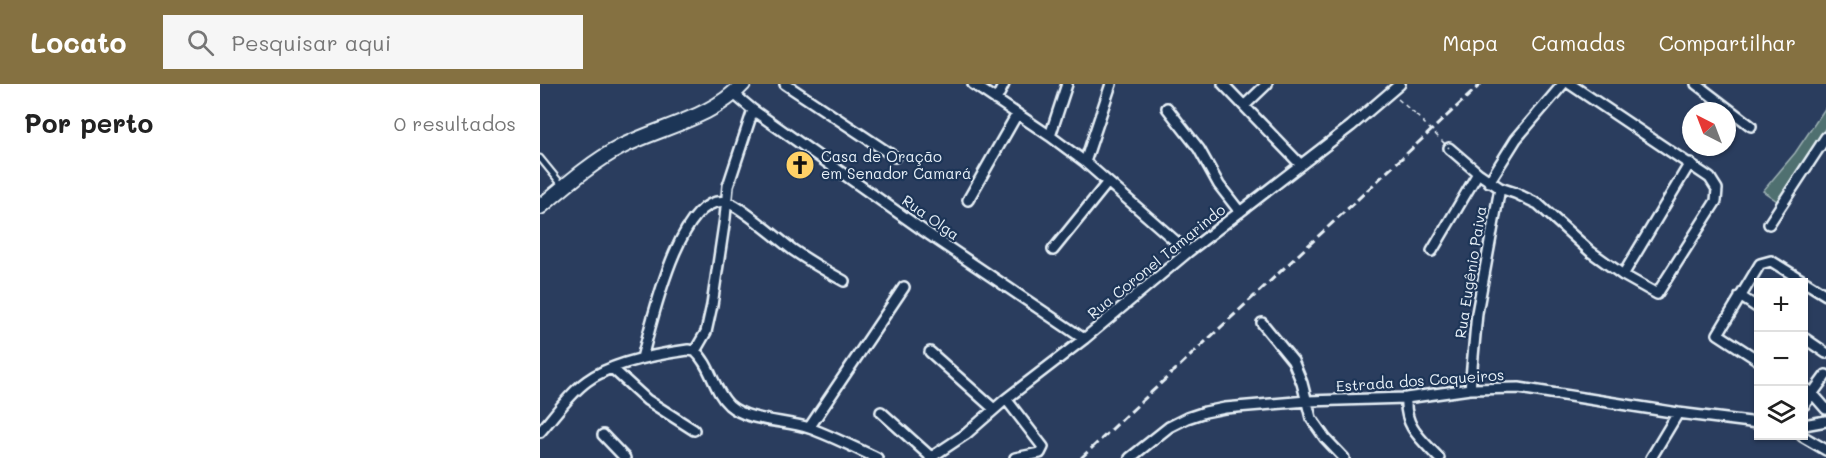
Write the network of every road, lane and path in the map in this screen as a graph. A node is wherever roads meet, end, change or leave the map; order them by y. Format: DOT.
graph roads {
  1 [pos="785,84"];
  2 [pos="973,84"];
  3 [pos="1004,84"];
  4 [pos="1067,84"];
  5 [pos="1111,84"];
  6 [pos="1223,84"];
  7 [pos="1267,84"];
  8 [pos="1400,84"];
  9 [pos="1563,84"];
  10 [pos="1570,84"];
  11 [pos="1696,84"];
  12 [pos="738,89"];
  13 [pos="1391,93"];
  14 [pos="996,100"];
  15 [pos="1244,106"];
  16 [pos="1167,108"];
  17 [pos="753,110"];
  18 [pos="1017,114"];
  19 [pos="1751,126"];
  20 [pos="1050,136"];
  21 [pos="1826,137"];
  22 [pos="1449,148"];
  23 [pos="895,157"];
  24 [pos="540,158"];
  25 [pos="1085,162"];
  26 [pos="1690,163"];
  27 [pos="1300,164"];
  28 [pos="1478,173"];
  29 [pos="1108,182"];
  30 [pos="1489,182"];
  31 [pos="564,187"];
  32 [pos="1500,189"];
  33 [pos="968,200"];
  34 [pos="726,202"];
  35 [pos="540,207"];
  36 [pos="1240,212"];
  37 [pos="1769,224"];
  38 [pos="1053,250"];
  39 [pos="1432,251"];
  40 [pos="1188,252"];
  41 [pos="1623,275"];
  42 [pos="844,281"];
  43 [pos="904,287"];
  44 [pos="1826,295"];
  45 [pos="1740,296"];
  46 [pos="1754,305"];
  47 [pos="1262,323"];
  48 [pos="1084,339"];
  49 [pos="1808,341"];
  50 [pos="695,351"];
  51 [pos="930,352"];
  52 [pos="1826,353"];
  53 [pos="1754,357"];
  54 [pos="642,358"];
  55 [pos="613,369"];
  56 [pos="1826,375"];
  57 [pos="1470,388"];
  58 [pos="1808,391"];
  59 [pos="1406,398"];
  60 [pos="1006,399"];
  61 [pos="1307,401"];
  62 [pos="994,409"];
  63 [pos="1826,409"];
  64 [pos="881,412"];
  65 [pos="1678,413"];
  66 [pos="1826,421"];
  67 [pos="1754,422"];
  68 [pos="1808,424"];
  69 [pos="809,428"];
  70 [pos="694,430"];
  71 [pos="540,432"];
  72 [pos="603,435"];
  73 [pos="1808,439"];
  74 [pos="1826,450"];
  75 [pos="1652,455"];
  76 [pos="1135,456"];
  77 [pos="930,457"];
  78 [pos="626,458"];
  79 [pos="877,458"];
  80 [pos="1015,458"];
  81 [pos="1344,458"];
  82 [pos="1439,458"];
  83 [pos="1664,458"];
  1 -- 23 [label="street"];
  2 -- 14 [label="street"];
  3 -- 14 [label="street"];
  4 -- 20 [label="street"];
  5 -- 25 [label="street"];
  6 -- 15 [label="street"];
  7 -- 15 [label="street"];
  8 -- 13 [label="street, Rua Coronel Tamarindo"];
  9 -- 30 [label="street"];
  10 -- 26 [label="street"];
  11 -- 19 [label="street"];
  12 -- 17 [label="street, Rua Olga"];
  12 -- 31 [label="street"];
  13 -- 22 [label="path, bridge"];
  13 -- 27 [label="street, Rua Coronel Tamarindo"];
  14 -- 18 [label="street"];
  15 -- 27 [label="street"];
  16 -- 36 [label="street"];
  17 -- 34 [label="street"];
  17 -- 48 [label="street, Rua Olga"];
  18 -- 20 [label="street"];
  18 -- 33 [label="street"];
  20 -- 25 [label="street"];
  21 -- 37 [label="street"];
  22 -- 28 [label="street, Rua Eugênio Paiva"];
  24 -- 31 [label="lane"];
  25 -- 29 [label="street"];
  26 -- 41 [label="street"];
  26 -- 41 [label="street"];
  27 -- 36 [label="street, Rua Coronel Tamarindo"];
  28 -- 30 [label="street, Rua Eugênio Paiva"];
  28 -- 39 [label="street"];
  29 -- 38 [label="street"];
  29 -- 40 [label="street"];
  30 -- 32 [label="street, Rua Eugênio Paiva"];
  31 -- 35 [label="street"];
  32 -- 41 [label="street"];
  32 -- 57 [label="street, Rua Eugênio Paiva"];
  34 -- 42 [label="street"];
  34 -- 50 [label="street"];
  34 -- 54 [label="street"];
  36 -- 40 [label="street, Rua Coronel Tamarindo"];
  40 -- 48 [label="street, Rua Coronel Tamarindo"];
  43 -- 69 [label="street"];
  44 -- 45 [label="street"];
  45 -- 46 [label="street"];
  45 -- 53 [label="street"];
  47 -- 61 [label="street"];
  48 -- 60 [label="street, Rua Coronel Tamarindo"];
  49 -- 52 [label="street"];
  50 -- 54 [label="street"];
  50 -- 69 [label="street"];
  51 -- 62 [label="street"];
  54 -- 55 [label="street"];
  55 -- 70 [label="street"];
  55 -- 71 [label="street"];
  56 -- 58 [label="street"];
  57 -- 59 [label="street, Estrada dos Coqueiros"];
  57 -- 65 [label="street, Estrada dos Coqueiros"];
  58 -- 63 [label="street"];
  59 -- 61 [label="street, Estrada dos Coqueiros"];
  59 -- 82 [label="street"];
  60 -- 62 [label="street, Rua Coronel Tamarindo"];
  60 -- 80 [label="street"];
  61 -- 76 [label="street, Estrada dos Coqueiros"];
  61 -- 81 [label="street"];
  62 -- 77 [label="street, Rua Coronel Tamarindo"];
  64 -- 77 [label="street"];
  65 -- 67 [label="street, Estrada dos Coqueiros"];
  65 -- 75 [label="street"];
  66 -- 68 [label="street"];
  69 -- 79 [label="street"];
  72 -- 78 [label="street"];
  73 -- 74 [label="street"];
  75 -- 83 [label="street"];
}
